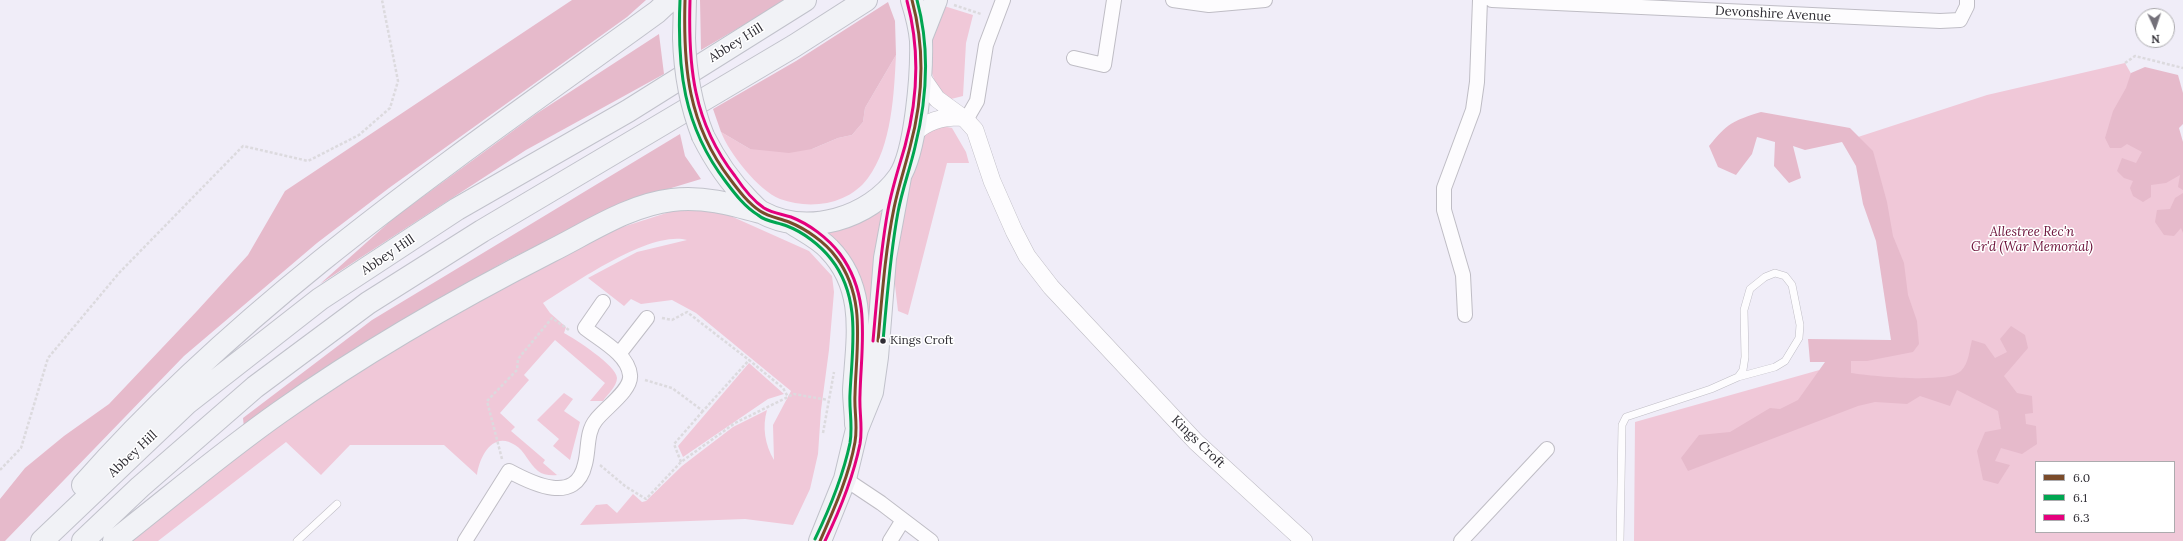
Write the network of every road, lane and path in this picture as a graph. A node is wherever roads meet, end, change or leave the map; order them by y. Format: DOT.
graph roads {
  1 [pos="382,0"];
  2 [pos="670,0"];
  3 [pos="685,0"];
  4 [pos="806,0"];
  5 [pos="866,0"];
  6 [pos="912,0"];
  7 [pos="1003,0"];
  8 [pos="1114,0"];
  9 [pos="1173,0"];
  10 [pos="1265,0"];
  11 [pos="1480,0"];
  12 [pos="1492,0"];
  13 [pos="1967,0"];
  14 [pos="943,1"];
  15 [pos="996,16"];
  16 [pos="921,41"];
  17 [pos="1074,58"];
  18 [pos="2125,63"];
  19 [pos="2183,68"];
  20 [pos="921,76"];
  21 [pos="963,118"];
  22 [pos="913,134"];
  23 [pos="900,176"];
  24 [pos="760,212"];
  25 [pos="792,222"];
  26 [pos="603,302"];
  27 [pos="1465,315"];
  28 [pos="647,318"];
  29 [pos="584,328"];
  30 [pos="618,354"];
  31 [pos="749,360"];
  32 [pos="834,371"];
  33 [pos="631,376"];
  34 [pos="1738,377"];
  35 [pos="788,397"];
  36 [pos="828,400"];
  37 [pos="704,411"];
  38 [pos="857,429"];
  39 [pos="823,432"];
  40 [pos="1548,449"];
  41 [pos="587,455"];
  42 [pos="681,462"];
  43 [pos="0,470"];
  44 [pos="509,472"];
  45 [pos="845,479"];
  46 [pos="337,504"];
  47 [pos="903,520"];
  48 [pos="33,541"];
  49 [pos="42,541"];
  50 [pos="83,541"];
  51 [pos="114,541"];
  52 [pos="297,541"];
  53 [pos="465,541"];
  54 [pos="820,541"];
  55 [pos="890,541"];
  56 [pos="931,541"];
  57 [pos="1304,541"];
  58 [pos="1461,541"];
  59 [pos="1620,541"];
  1 -- 43 [label="path"];
  2 -- 48 [label="highway"];
  3 -- 24 [label="highway, bridge"];
  4 -- 49 [label="highway, Abbey Hill"];
  5 -- 50 [label="highway"];
  6 -- 16 [label="highway"];
  7 -- 15 [label="street"];
  8 -- 17 [label="street"];
  9 -- 10 [label="street"];
  11 -- 27 [label="street"];
  12 -- 13 [label="street, Devonshire Avenue"];
  14 -- 15 [label="path"];
  14 -- 16 [label="highway"];
  15 -- 21 [label="street"];
  16 -- 20 [label="highway"];
  18 -- 19 [label="path"];
  20 -- 21 [label="street, Kings Croft"];
  20 -- 22 [label="highway"];
  21 -- 22 [label="street"];
  21 -- 57 [label="street, Kings Croft"];
  22 -- 23 [label="highway"];
  23 -- 25 [label="highway"];
  23 -- 38 [label="highway"];
  24 -- 25 [label="highway"];
  24 -- 51 [label="highway"];
  25 -- 38 [label="highway"];
  26 -- 29 [label="street"];
  28 -- 30 [label="street"];
  28 -- 31 [label="path"];
  29 -- 30 [label="street"];
  29 -- 44 [label="path"];
  30 -- 33 [label="street"];
  31 -- 35 [label="path"];
  31 -- 37 [label="path"];
  32 -- 36 [label="path"];
  33 -- 37 [label="path"];
  33 -- 41 [label="street"];
  34 -- 34 [label="lane"];
  34 -- 59 [label="lane"];
  35 -- 36 [label="path"];
  35 -- 42 [label="path"];
  36 -- 39 [label="path"];
  37 -- 42 [label="path"];
  38 -- 45 [label="highway"];
  40 -- 58 [label="street"];
  41 -- 42 [label="path"];
  41 -- 44 [label="street"];
  44 -- 53 [label="street"];
  45 -- 47 [label="street"];
  45 -- 54 [label="highway"];
  46 -- 52 [label="lane"];
  47 -- 55 [label="street"];
  47 -- 56 [label="street"];
}
